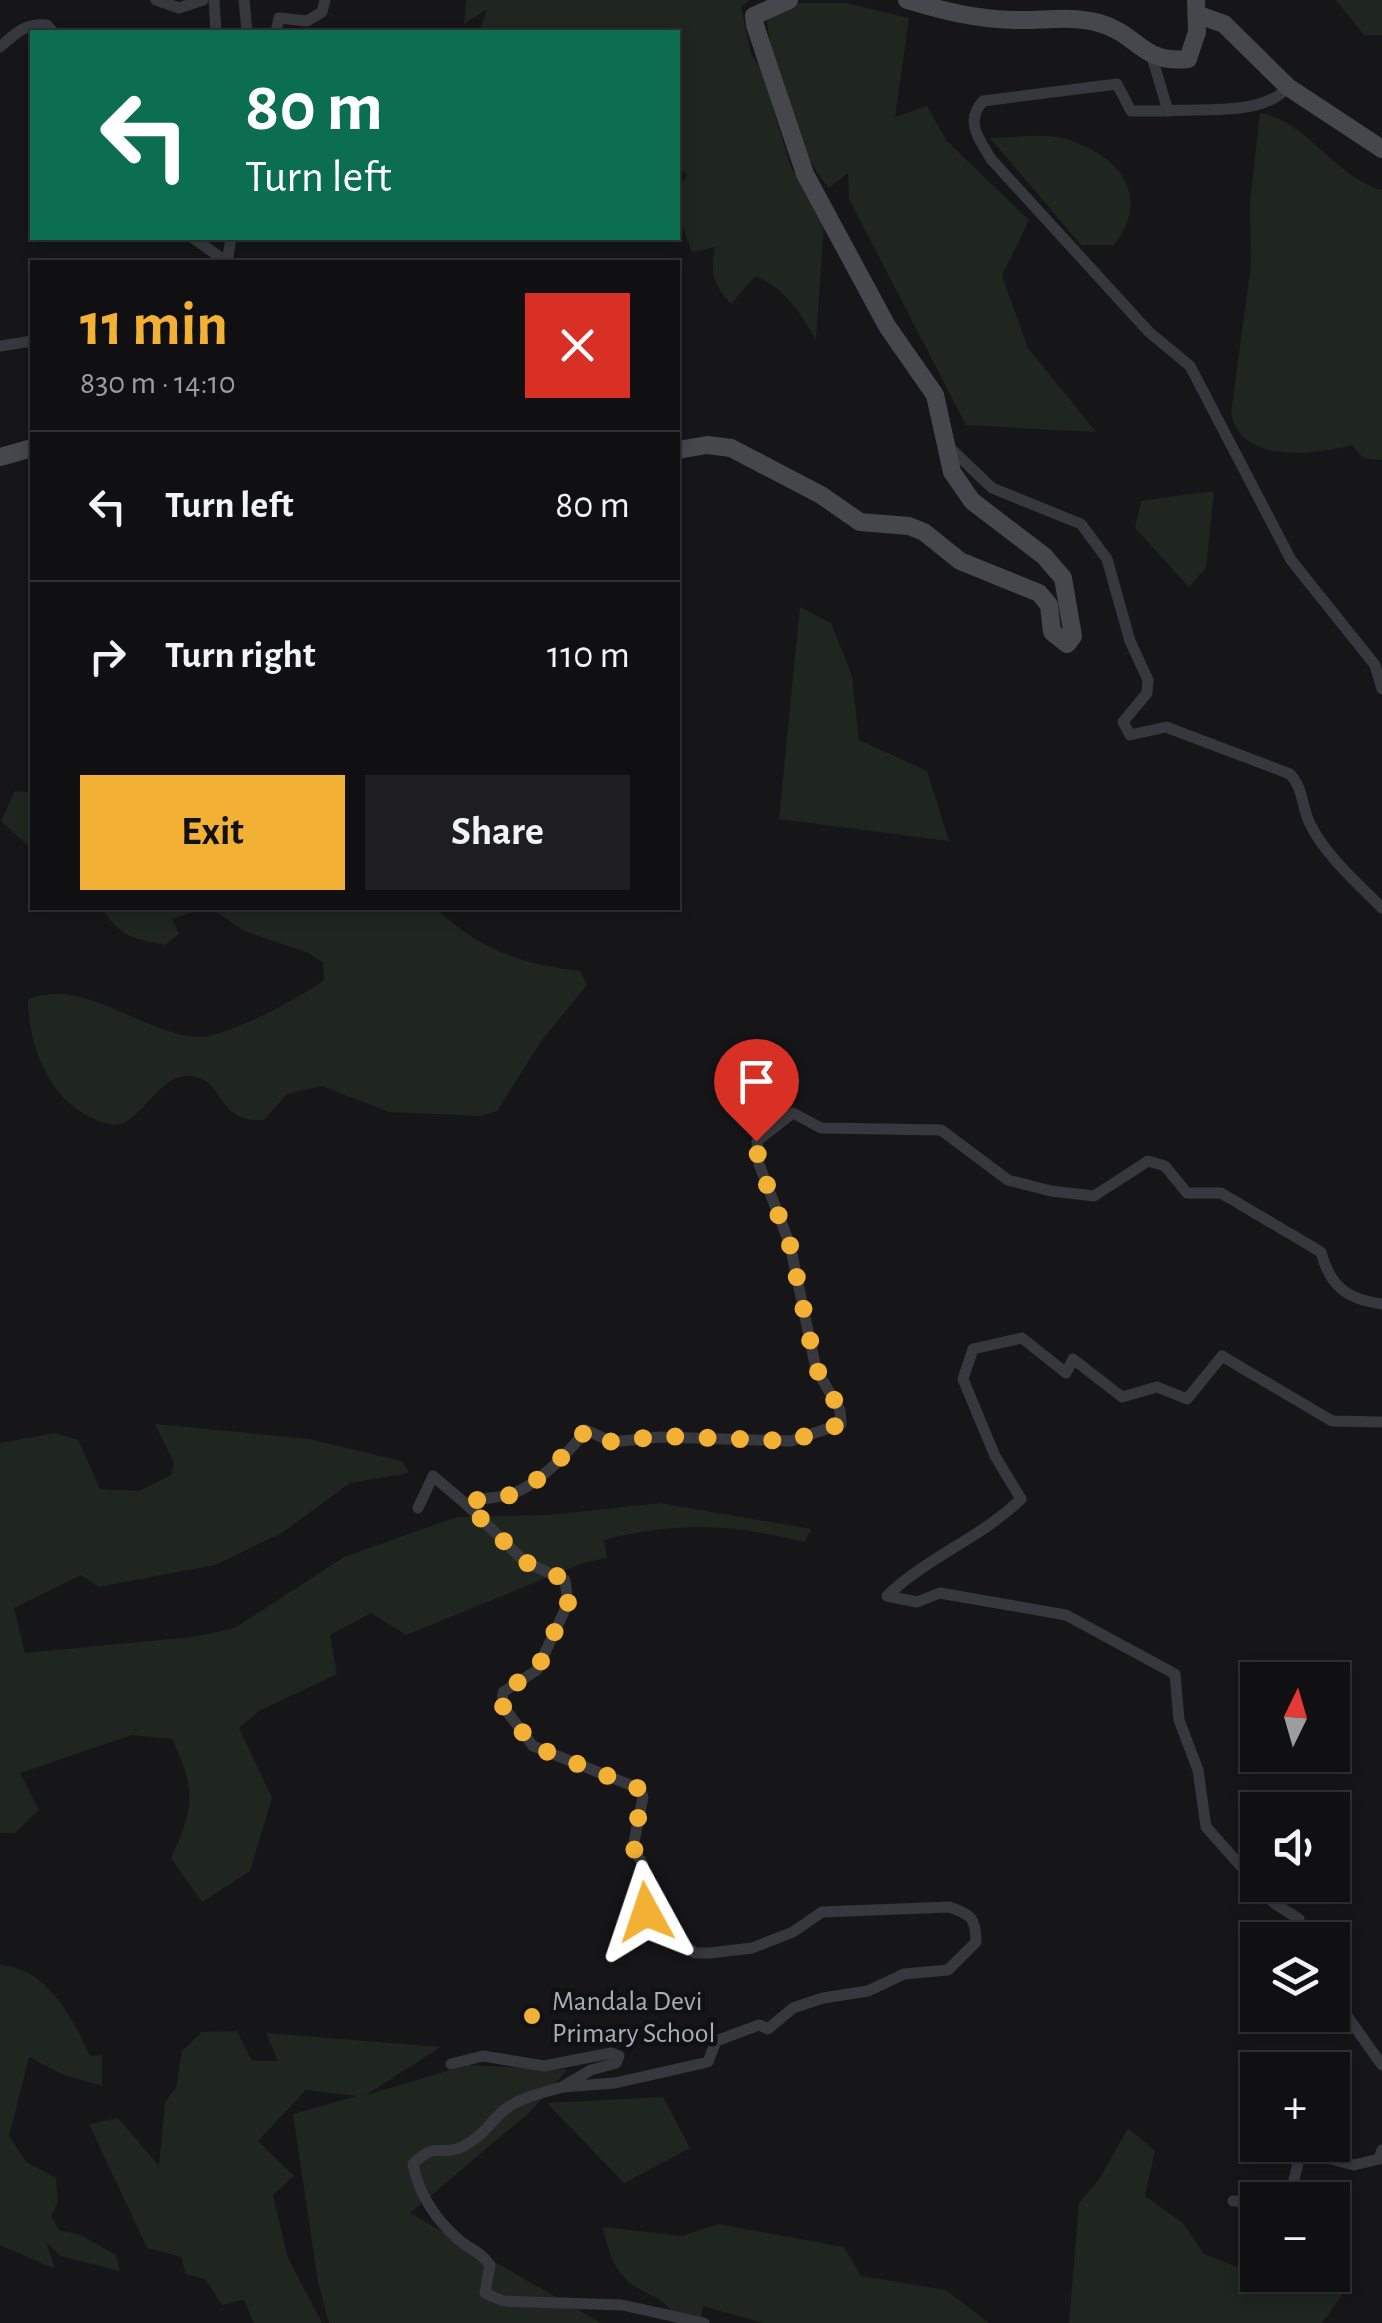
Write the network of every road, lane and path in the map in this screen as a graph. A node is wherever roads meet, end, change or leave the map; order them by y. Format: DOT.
graph roads {
  1 [pos="156,0"];
  2 [pos="204,0"];
  3 [pos="214,0"];
  4 [pos="244,0"];
  5 [pos="325,0"];
  6 [pos="789,0"];
  7 [pos="907,0"];
  8 [pos="1198,8"];
  9 [pos="52,30"];
  10 [pos="216,30"];
  11 [pos="247,30"];
  12 [pos="276,30"];
  13 [pos="0,47"];
  14 [pos="1152,57"];
  15 [pos="1288,87"];
  16 [pos="1168,111"];
  17 [pos="1382,150"];
  18 [pos="195,240"];
  19 [pos="224,260"];
  20 [pos="30,341"];
  21 [pos="0,346"];
  22 [pos="942,442"];
  23 [pos="30,448"];
  24 [pos="680,450"];
  25 [pos="0,456"];
  26 [pos="1382,688"];
  27 [pos="1382,908"];
  28 [pos="1382,1304"];
  29 [pos="1382,1422"];
  30 [pos="466,1504"];
  31 [pos="418,1508"];
  32 [pos="1298,1922"];
  33 [pos="1350,2014"];
  34 [pos="451,2064"];
  35 [pos="1382,2065"];
  36 [pos="562,2086"];
  37 [pos="1382,2150"];
  38 [pos="1294,2182"];
  39 [pos="1234,2201"];
  40 [pos="1240,2201"];
  41 [pos="704,2323"];
  1 -- 2 [label="street"];
  3 -- 10 [label="street"];
  4 -- 11 [label="street"];
  5 -- 12 [label="street"];
  6 -- 22 [label="main road"];
  7 -- 14 [label="main road"];
  8 -- 14 [label="main road"];
  8 -- 15 [label="main road"];
  9 -- 13 [label="street"];
  14 -- 16 [label="street"];
  15 -- 16 [label="street"];
  15 -- 17 [label="main road"];
  16 -- 26 [label="street"];
  18 -- 19 [label="street"];
  20 -- 21 [label="street"];
  22 -- 24 [label="main road"];
  22 -- 27 [label="street"];
  23 -- 25 [label="main road"];
  28 -- 30 [label="street"];
  29 -- 32 [label="street"];
  30 -- 31 [label="street"];
  30 -- 36 [label="street"];
  33 -- 35 [label="street"];
  34 -- 36 [label="street"];
  36 -- 41 [label="street"];
  37 -- 38 [label="street"];
  39 -- 40 [label="street"];
}
